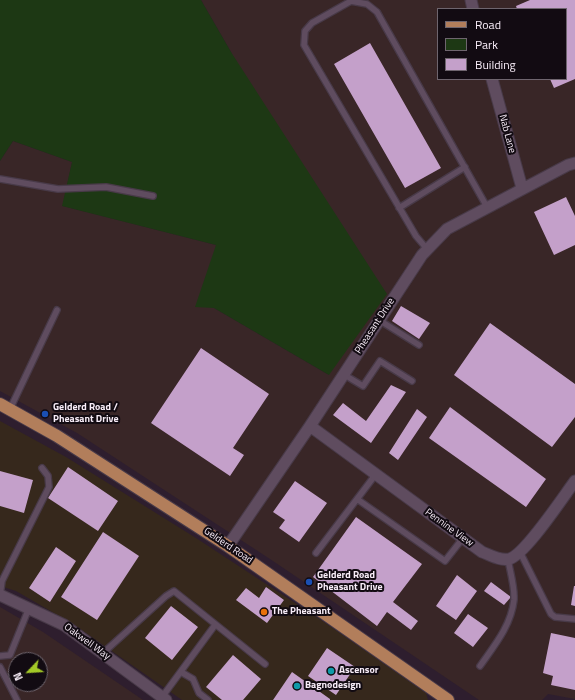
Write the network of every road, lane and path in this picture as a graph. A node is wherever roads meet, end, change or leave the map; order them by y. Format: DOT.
graph roads {
  1 [pos="492,80"];
  2 [pos="575,163"];
  3 [pos="464,167"];
  4 [pos="0,179"];
  5 [pos="522,188"];
  6 [pos="153,196"];
  7 [pos="487,207"];
  8 [pos="399,208"];
  9 [pos="427,249"];
  10 [pos="57,310"];
  11 [pos="379,320"];
  12 [pos="419,345"];
  13 [pos="343,374"];
  14 [pos="412,381"];
  15 [pos="5,406"];
  16 [pos="310,426"];
  17 [pos="42,468"];
  18 [pos="376,474"];
  19 [pos="575,481"];
  20 [pos="357,499"];
  21 [pos="463,538"];
  22 [pos="228,546"];
  23 [pos="520,552"];
  24 [pos="316,553"];
  25 [pos="508,559"];
  26 [pos="0,596"];
  27 [pos="29,608"];
  28 [pos="575,619"];
  29 [pos="215,625"];
  30 [pos="103,653"];
  31 [pos="0,656"];
  32 [pos="265,664"];
  33 [pos="480,666"];
  34 [pos="0,667"];
  35 [pos="181,672"];
  36 [pos="164,698"];
  37 [pos="17,700"];
  38 [pos="208,700"];
  39 [pos="448,700"];
  1 -- 5 [label="street, Nab Lane"];
  2 -- 5 [label="street, Pheasant Drive"];
  3 -- 7 [label="lane"];
  3 -- 8 [label="lane"];
  3 -- 8 [label="lane"];
  4 -- 6 [label="lane"];
  5 -- 7 [label="street, Pheasant Drive"];
  7 -- 9 [label="street, Pheasant Drive"];
  8 -- 9 [label="lane"];
  9 -- 11 [label="street, Pheasant Drive"];
  10 -- 15 [label="lane"];
  11 -- 12 [label="lane"];
  11 -- 13 [label="street, Pheasant Drive"];
  13 -- 14 [label="lane"];
  13 -- 16 [label="street, Pheasant Drive"];
  15 -- 22 [label="main road, Gelderd Road"];
  16 -- 18 [label="street, Pennine View"];
  16 -- 22 [label="street, Pheasant Drive"];
  17 -- 26 [label="lane"];
  18 -- 20 [label="lane"];
  18 -- 21 [label="street, Pennine View"];
  19 -- 23 [label="street"];
  20 -- 21 [label="lane"];
  20 -- 24 [label="lane"];
  21 -- 25 [label="street, Pennine View"];
  22 -- 39 [label="main road, Gelderd Road"];
  23 -- 25 [label="street"];
  23 -- 28 [label="lane"];
  25 -- 33 [label="lane"];
  26 -- 27 [label="street, Oakwell Way"];
  27 -- 30 [label="street, Oakwell Way"];
  27 -- 31 [label="lane"];
  29 -- 30 [label="lane"];
  29 -- 32 [label="lane"];
  29 -- 35 [label="lane"];
  30 -- 36 [label="street, Oakwell Way"];
  34 -- 37 [label="lane"];
  35 -- 36 [label="lane"];
  35 -- 38 [label="lane"];
}
